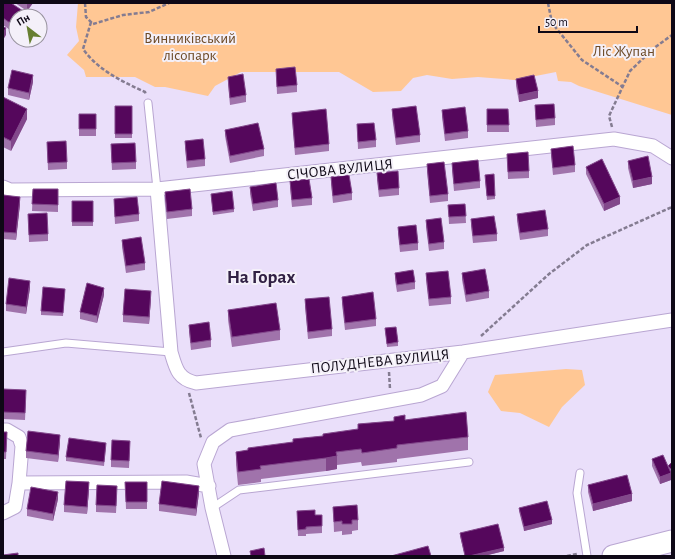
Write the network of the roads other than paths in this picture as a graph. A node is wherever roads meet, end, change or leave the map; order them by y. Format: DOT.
graph roads {
  1 [pos="148,103"];
  2 [pos="672,158"];
  3 [pos="3,187"];
  4 [pos="157,189"];
  5 [pos="672,320"];
  6 [pos="3,352"];
  7 [pos="171,352"];
  8 [pos="463,352"];
  9 [pos="3,430"];
  10 [pos="469,462"];
  11 [pos="580,473"];
  12 [pos="19,483"];
  13 [pos="208,486"];
  14 [pos="212,508"];
  15 [pos="3,512"];
  16 [pos="672,541"];
  17 [pos="224,556"];
  18 [pos="587,556"];
  19 [pos="613,556"];
  1 -- 4 [label="lane"];
  2 -- 4 [label="street, СІЧОВА ВУЛИЦЯ"];
  3 -- 4 [label="street, СІЧОВА ВУЛИЦЯ"];
  4 -- 7 [label="street"];
  5 -- 8 [label="street"];
  6 -- 7 [label="lane"];
  7 -- 8 [label="street, ПОЛУДНЕВА ВУЛИЦЯ"];
  8 -- 13 [label="street, ПОЛУДНЕВА ВУЛИЦЯ"];
  9 -- 12 [label="street"];
  10 -- 14 [label="lane"];
  11 -- 18 [label="lane"];
  12 -- 13 [label="street"];
  12 -- 15 [label="street"];
  13 -- 14 [label="street, ПОЛУДНЕВА ВУЛИЦЯ"];
  14 -- 17 [label="street, ПОЛУДНЕВА ВУЛИЦЯ"];
  16 -- 19 [label="main road"];
}
